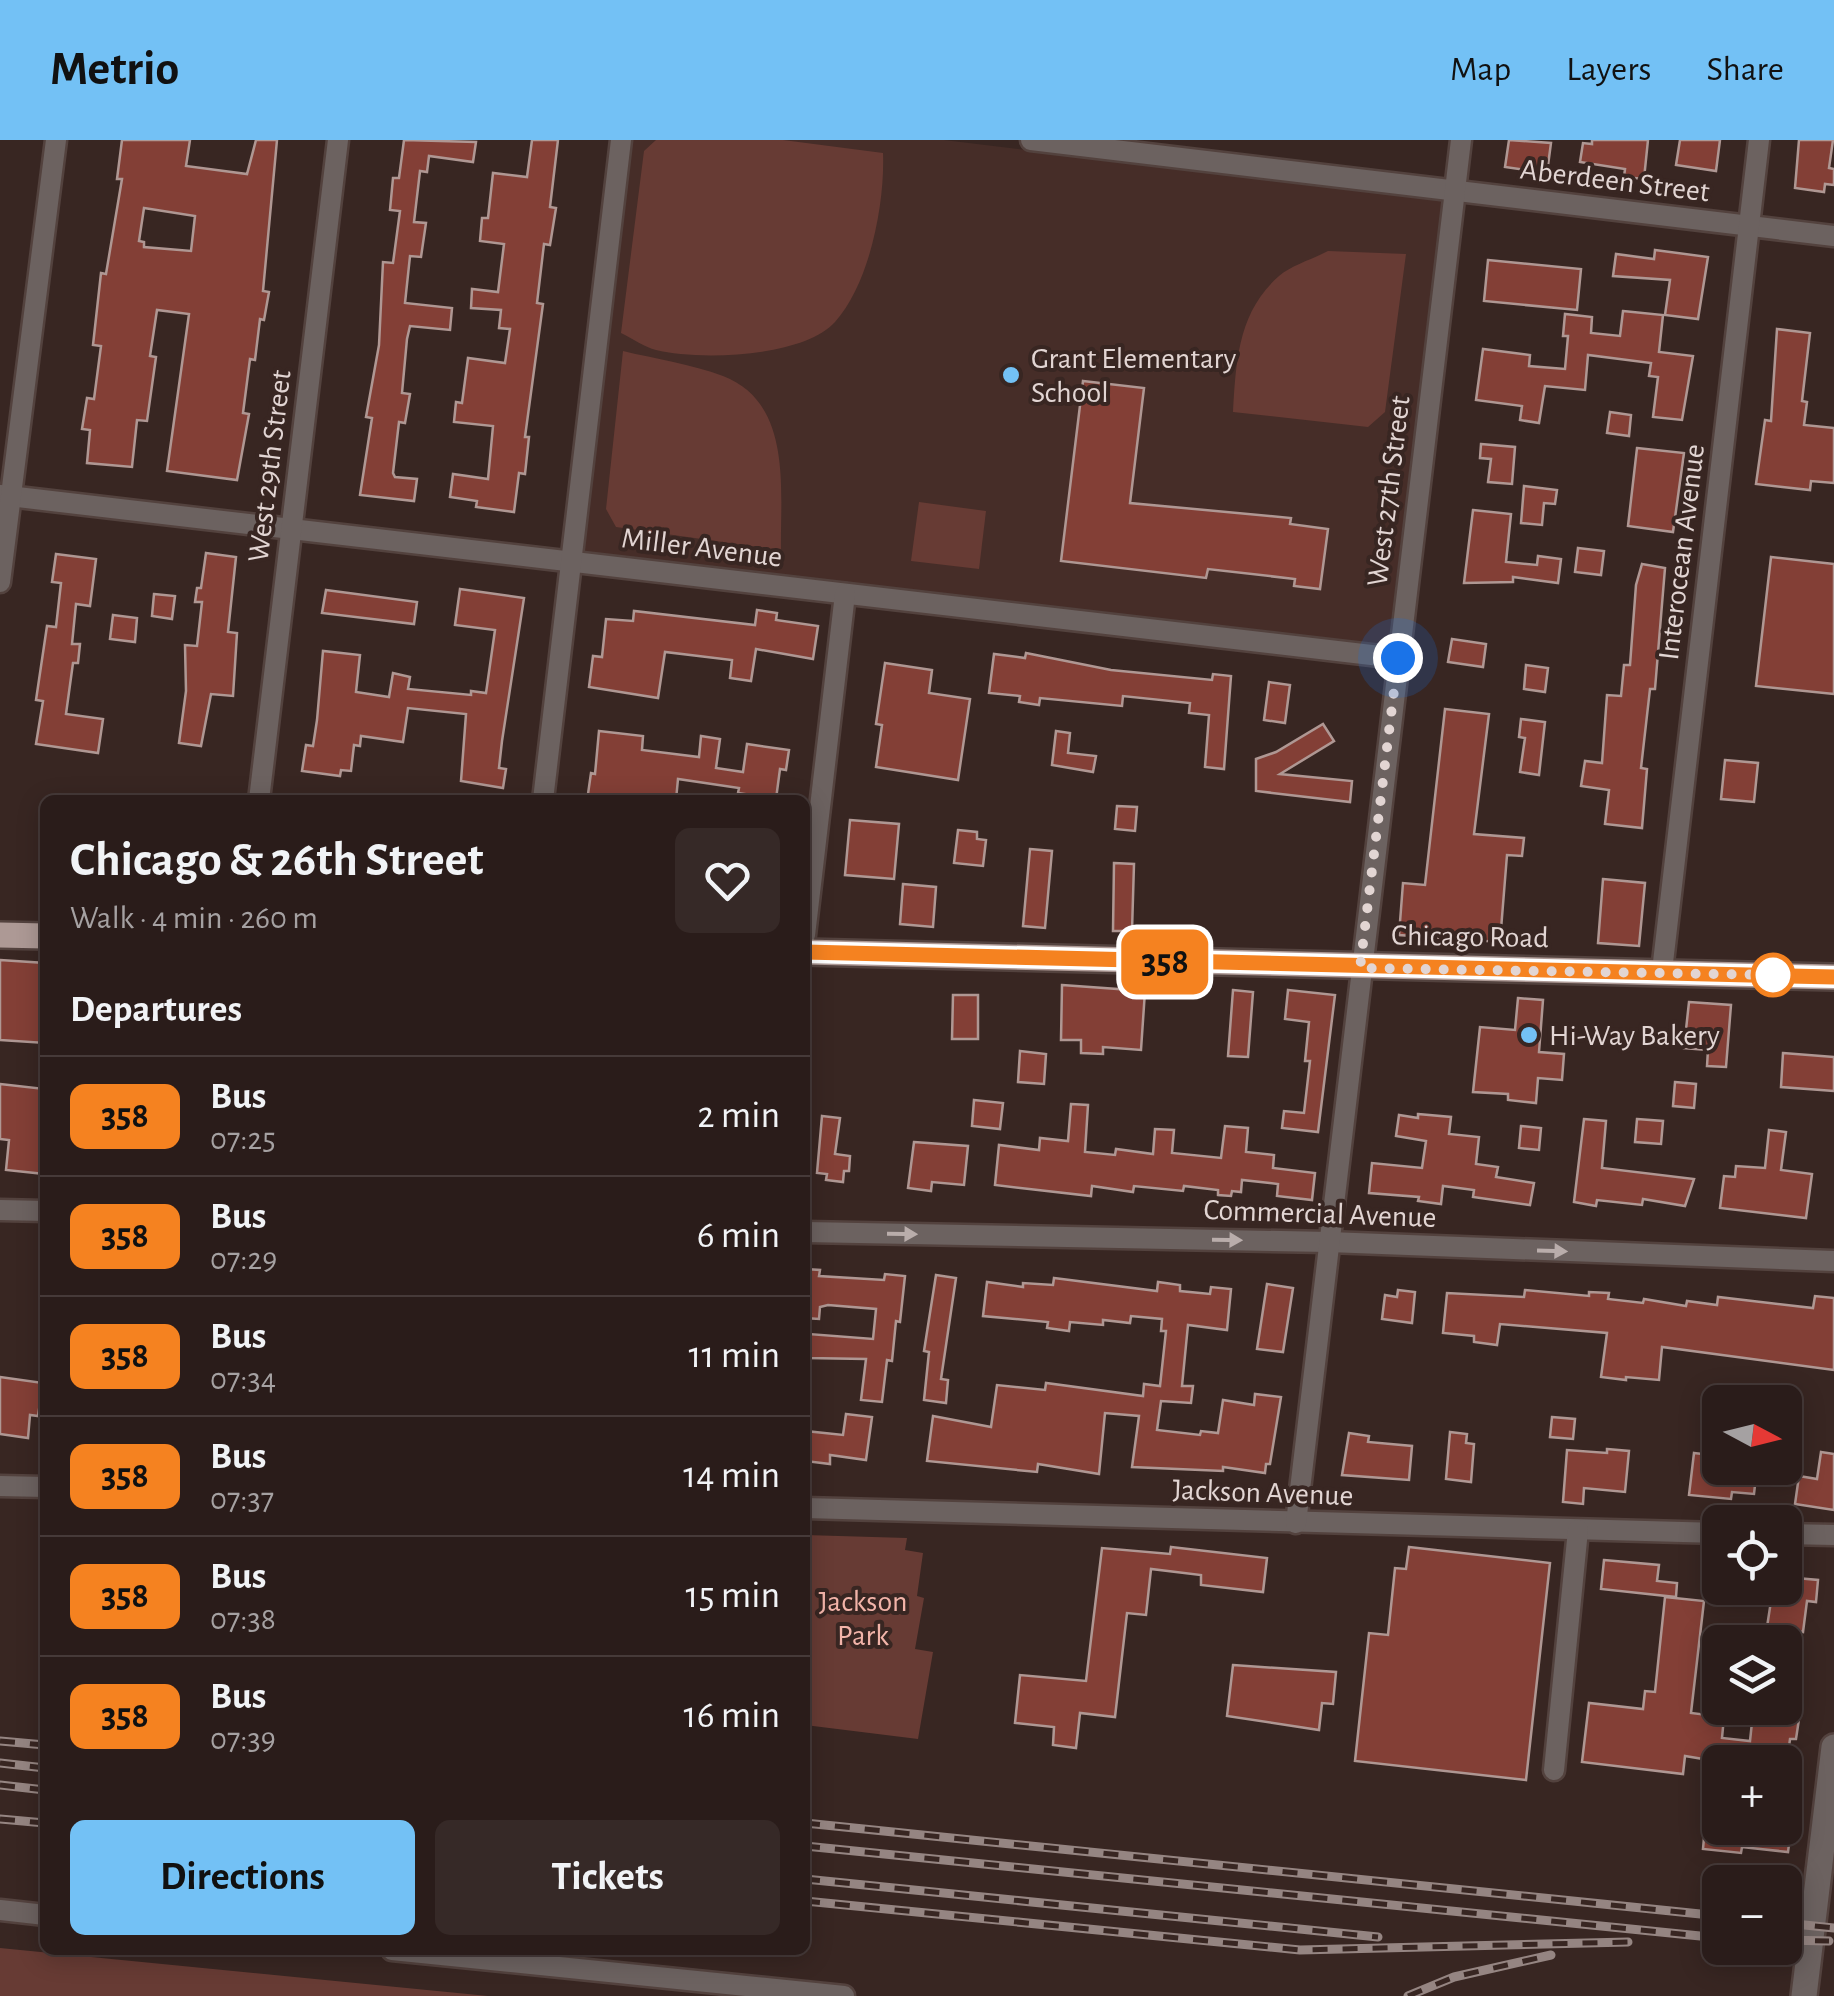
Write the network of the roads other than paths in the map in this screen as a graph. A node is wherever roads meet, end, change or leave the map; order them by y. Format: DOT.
graph roads {
  1 [pos="56,140"];
  2 [pos="338,140"];
  3 [pos="621,140"];
  4 [pos="1031,140"];
  5 [pos="1460,140"];
  6 [pos="1759,140"];
  7 [pos="1179,149"];
  8 [pos="1454,191"];
  9 [pos="1749,226"];
  10 [pos="1834,236"];
  11 [pos="5,496"];
  12 [pos="292,530"];
  13 [pos="571,562"];
  14 [pos="0,582"];
  15 [pos="844,594"];
  16 [pos="1398,658"];
  17 [pos="260,795"];
  18 [pos="544,795"];
  19 [pos="810,891"];
  20 [pos="0,934"];
  21 [pos="40,936"];
  22 [pos="810,952"];
  23 [pos="1360,968"];
  24 [pos="1662,971"];
  25 [pos="1834,977"];
  26 [pos="0,1210"];
  27 [pos="40,1211"];
  28 [pos="810,1232"];
  29 [pos="1330,1242"];
  30 [pos="1834,1260"];
  31 [pos="0,1486"];
  32 [pos="40,1487"];
  33 [pos="810,1508"];
  34 [pos="1296,1523"];
  35 [pos="1578,1530"];
  36 [pos="1702,1533"];
  37 [pos="1802,1534"];
  38 [pos="1834,1535"];
  39 [pos="1834,1747"];
  40 [pos="1554,1770"];
  41 [pos="0,1910"];
  42 [pos="40,1914"];
  43 [pos="441,1955"];
  44 [pos="844,1996"];
  45 [pos="1804,1996"];
  1 -- 11 [label="street"];
  2 -- 12 [label="street, West 29th Street"];
  3 -- 13 [label="street"];
  4 -- 7 [label="street, Aberdeen Street"];
  5 -- 8 [label="street, West 27th Street"];
  6 -- 9 [label="street, Interocean Avenue"];
  7 -- 8 [label="street, Aberdeen Street"];
  8 -- 9 [label="street, Aberdeen Street"];
  8 -- 16 [label="street, West 27th Street"];
  9 -- 10 [label="street, Aberdeen Street"];
  9 -- 24 [label="street, Interocean Avenue"];
  11 -- 12 [label="street, Miller Avenue"];
  11 -- 14 [label="street"];
  12 -- 13 [label="street, Miller Avenue"];
  12 -- 17 [label="street, West 29th Street"];
  13 -- 15 [label="street, Miller Avenue"];
  13 -- 18 [label="street"];
  15 -- 16 [label="street, Miller Avenue"];
  15 -- 19 [label="street"];
  16 -- 23 [label="street, West 27th Street"];
  20 -- 21 [label="main road"];
  22 -- 23 [label="main road, Chicago Road"];
  23 -- 24 [label="main road, Chicago Road"];
  23 -- 29 [label="street, West 27th Street"];
  24 -- 25 [label="main road, Chicago Road"];
  26 -- 27 [label="street"];
  28 -- 29 [label="street, Commercial Avenue, one-way"];
  29 -- 30 [label="street, Commercial Avenue, one-way"];
  29 -- 34 [label="street, West 27th Street"];
  31 -- 32 [label="street"];
  33 -- 34 [label="street, Jackson Avenue"];
  34 -- 35 [label="street, Jackson Avenue"];
  35 -- 36 [label="street, Jackson Avenue"];
  35 -- 40 [label="street"];
  37 -- 38 [label="street"];
  39 -- 45 [label="street"];
  41 -- 42 [label="street"];
  43 -- 44 [label="street"];
}
